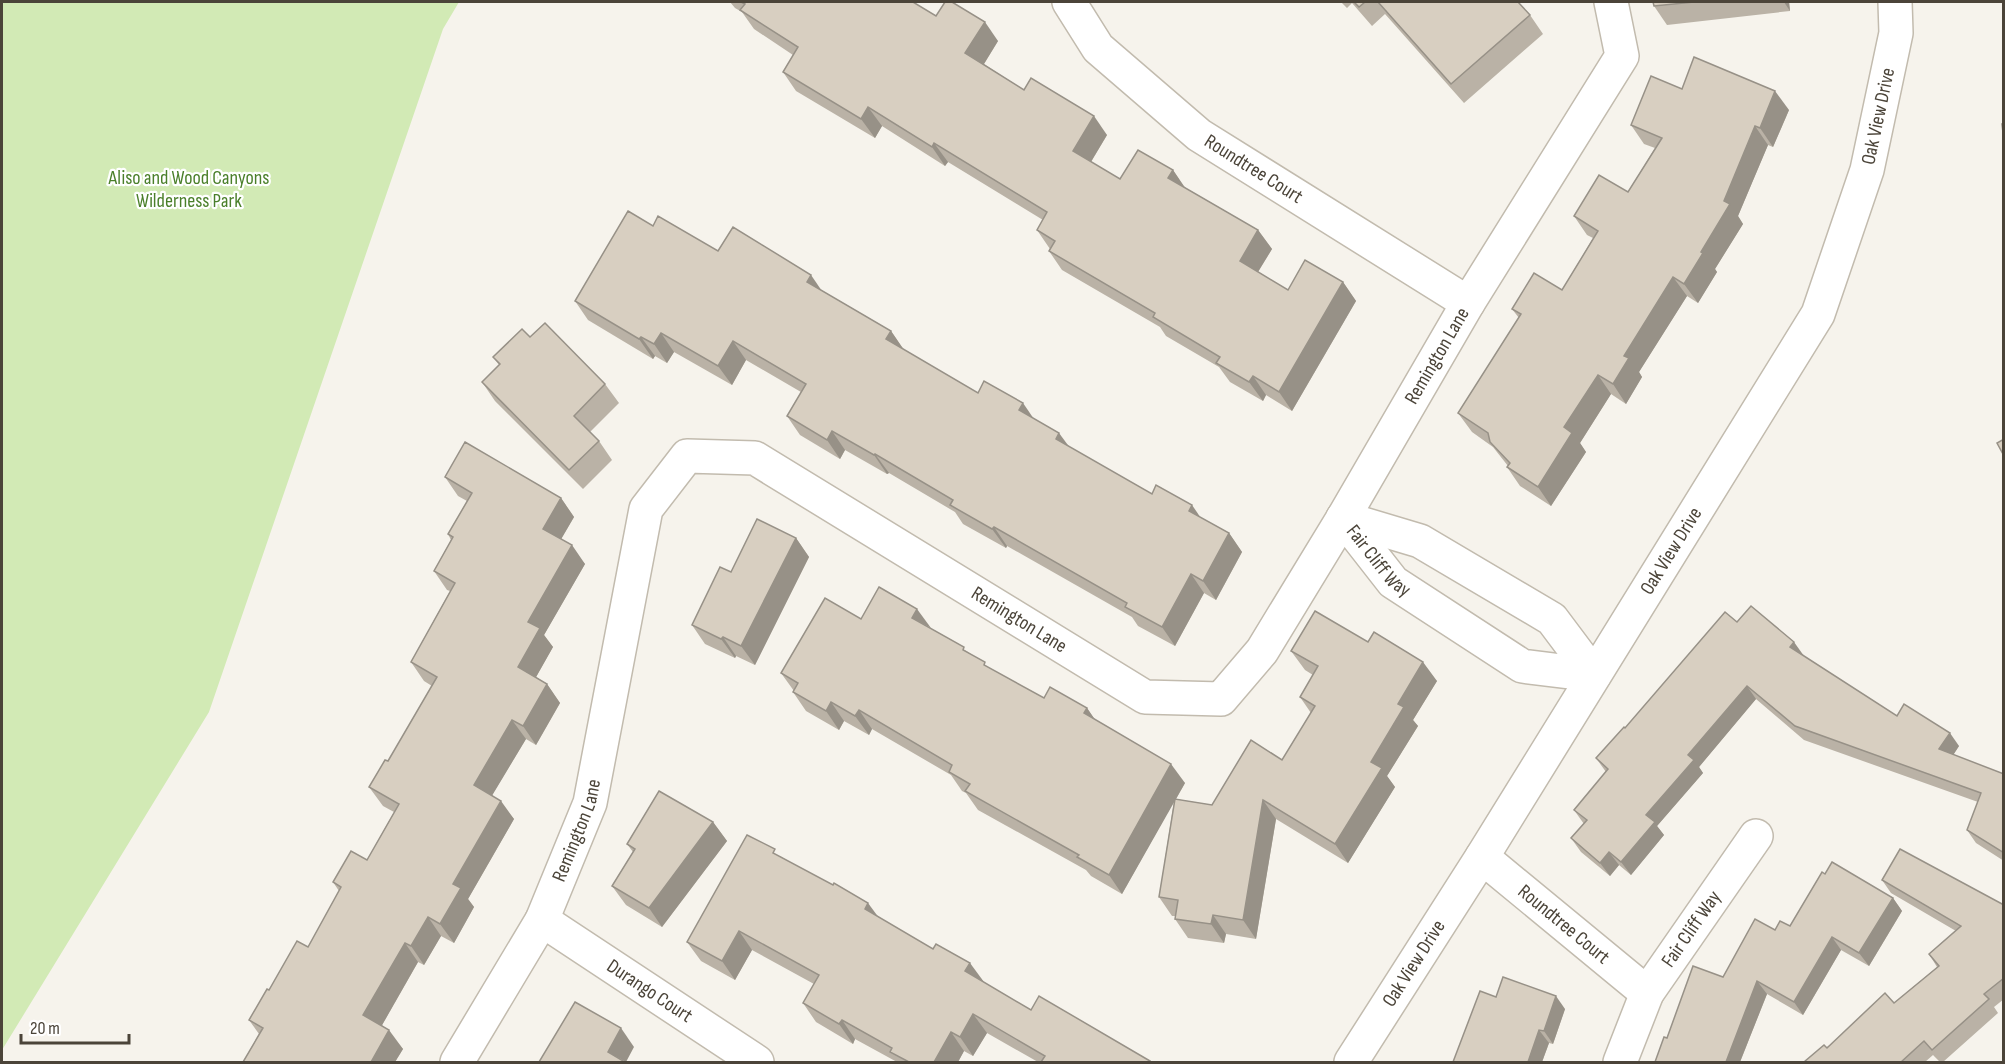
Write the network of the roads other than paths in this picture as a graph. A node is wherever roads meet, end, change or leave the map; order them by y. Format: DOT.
graph roads {
  1 [pos="1069,2"];
  2 [pos="1611,2"];
  3 [pos="1895,2"];
  4 [pos="1468,303"];
  5 [pos="1343,518"];
  6 [pos="1460,564"];
  7 [pos="1434,609"];
  8 [pos="1594,675"];
  9 [pos="1756,836"];
  10 [pos="1482,857"];
  11 [pos="542,920"];
  12 [pos="1647,993"];
  13 [pos="458,1062"];
  14 [pos="757,1062"];
  15 [pos="1351,1062"];
  16 [pos="1620,1062"];
  1 -- 4 [label="street, Roundtree Court"];
  2 -- 4 [label="street, Remington Lane"];
  3 -- 8 [label="street, Oak View Drive"];
  4 -- 5 [label="street, Remington Lane"];
  5 -- 6 [label="street, Fair Cliff Way"];
  5 -- 7 [label="street, Fair Cliff Way"];
  5 -- 11 [label="street, Remington Lane"];
  6 -- 7 [label="street, Fair Cliff Way"];
  6 -- 8 [label="street, Fair Cliff Way"];
  7 -- 8 [label="street, Fair Cliff Way"];
  8 -- 10 [label="street, Oak View Drive"];
  9 -- 12 [label="street, Fair Cliff Way"];
  10 -- 12 [label="street, Roundtree Court"];
  10 -- 15 [label="street, Oak View Drive"];
  11 -- 13 [label="street, Remington Lane"];
  11 -- 14 [label="street, Durango Court"];
  12 -- 16 [label="street, Fair Cliff Way"];
}
